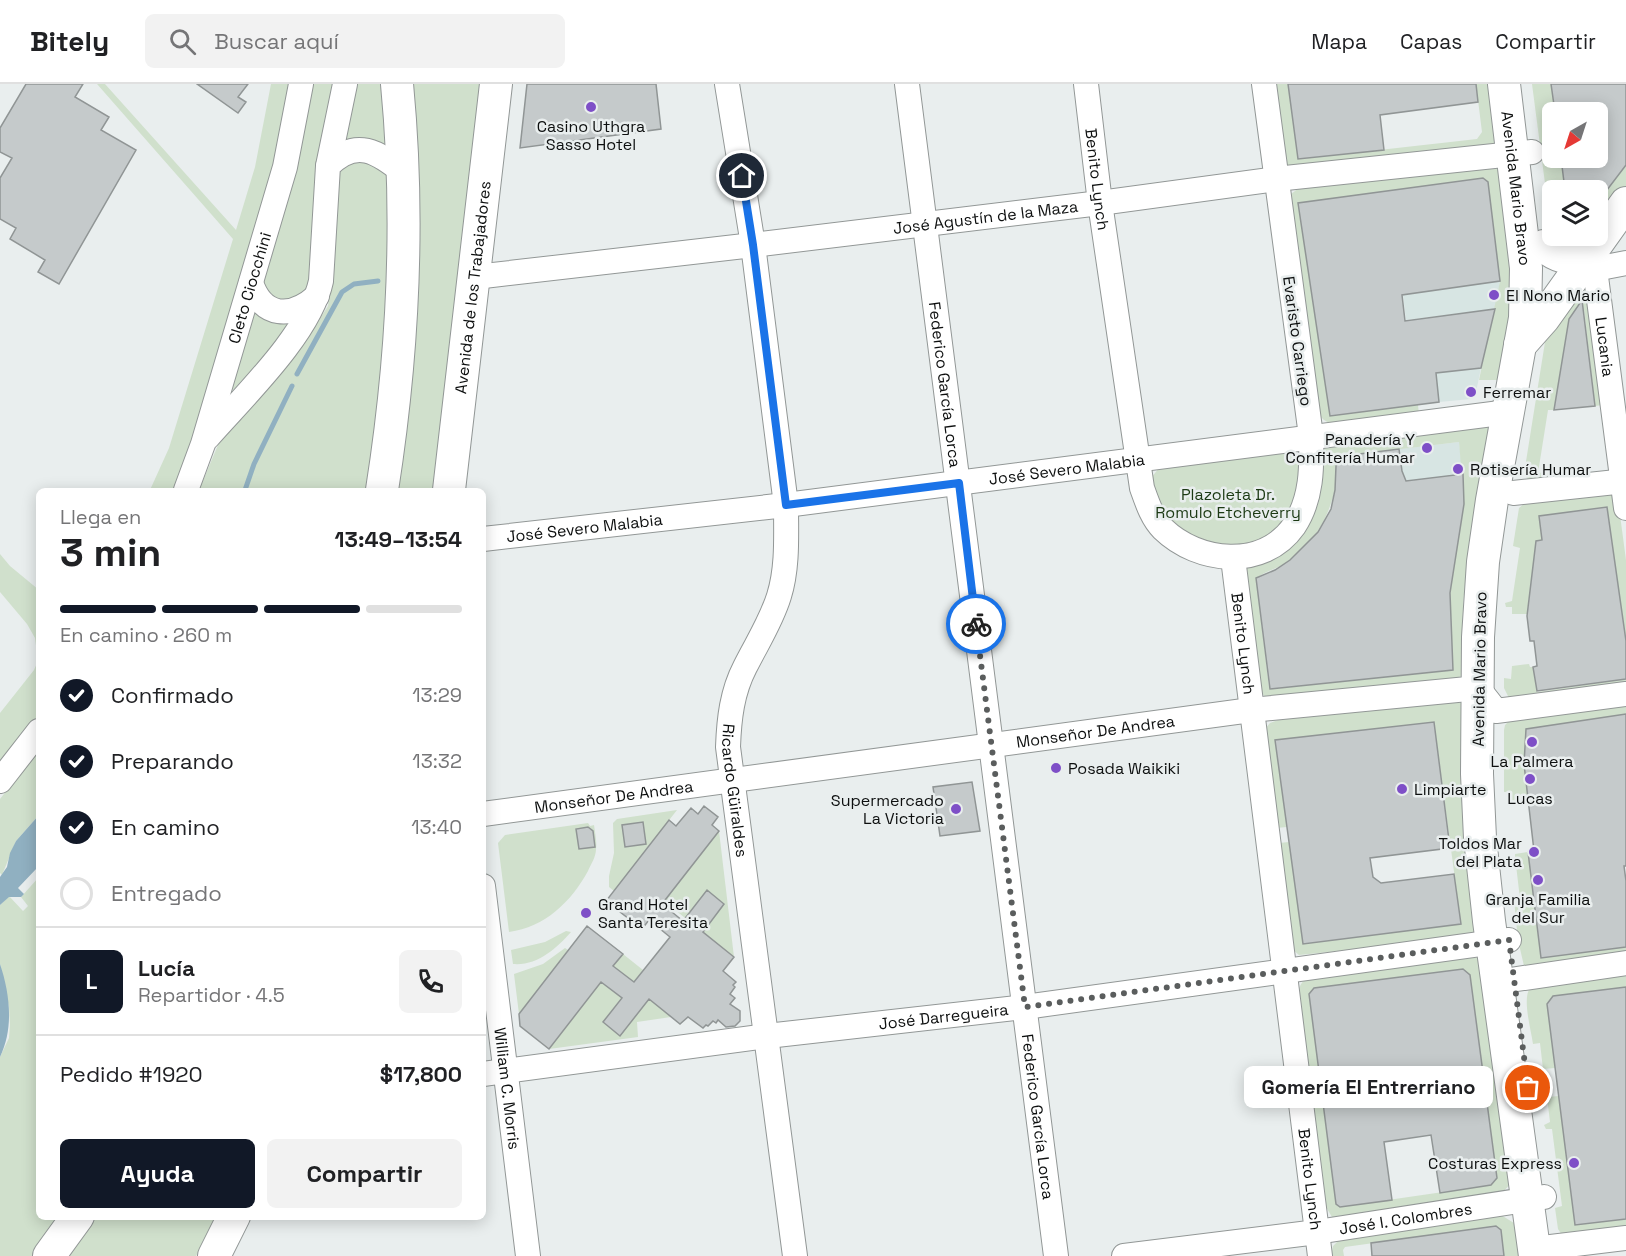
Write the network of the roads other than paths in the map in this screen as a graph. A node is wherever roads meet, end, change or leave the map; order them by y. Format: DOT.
graph roads {
  1 [pos="301,84"];
  2 [pos="345,84"];
  3 [pos="397,84"];
  4 [pos="496,84"];
  5 [pos="728,84"];
  6 [pos="907,84"];
  7 [pos="1086,84"];
  8 [pos="1264,84"];
  9 [pos="1504,84"];
  10 [pos="1523,84"];
  11 [pos="1522,153"];
  12 [pos="328,166"];
  13 [pos="404,173"];
  14 [pos="1276,179"];
  15 [pos="1101,203"];
  16 [pos="1626,203"];
  17 [pos="926,223"];
  18 [pos="1542,238"];
  19 [pos="753,245"];
  20 [pos="1544,246"];
  21 [pos="1626,262"];
  22 [pos="1591,263"];
  23 [pos="475,277"];
  24 [pos="251,283"];
  25 [pos="318,295"];
  26 [pos="1544,318"];
  27 [pos="1520,346"];
  28 [pos="1508,412"];
  29 [pos="1311,436"];
  30 [pos="203,444"];
  31 [pos="1138,460"];
  32 [pos="1624,481"];
  33 [pos="959,483"];
  34 [pos="187,488"];
  35 [pos="382,488"];
  36 [pos="449,488"];
  37 [pos="1513,493"];
  38 [pos="786,505"];
  39 [pos="1626,508"];
  40 [pos="486,539"];
  41 [pos="1233,558"];
  42 [pos="1626,694"];
  43 [pos="1487,699"];
  44 [pos="1251,710"];
  45 [pos="36,735"];
  46 [pos="992,746"];
  47 [pos="0,781"];
  48 [pos="732,781"];
  49 [pos="486,814"];
  50 [pos="486,937"];
  51 [pos="1500,942"];
  52 [pos="1626,963"];
  53 [pos="1285,970"];
  54 [pos="1505,981"];
  55 [pos="1025,1007"];
  56 [pos="767,1036"];
  57 [pos="494,1073"];
  58 [pos="1536,1198"];
  59 [pos="75,1220"];
  60 [pos="232,1220"];
  61 [pos="1317,1232"];
  62 [pos="1626,1238"];
  63 [pos="1543,1252"];
  64 [pos="49,1256"];
  65 [pos="214,1256"];
  66 [pos="528,1256"];
  67 [pos="795,1256"];
  68 [pos="1056,1256"];
  69 [pos="1124,1256"];
  70 [pos="1320,1256"];
  1 -- 24 [label="street, Cleto Ciocchini"];
  2 -- 12 [label="street"];
  3 -- 13 [label="main road"];
  4 -- 23 [label="main road, Avenida de los Trabajadores"];
  5 -- 19 [label="street, Ricardo Güiraldes"];
  6 -- 17 [label="street, Federico García Lorca"];
  7 -- 15 [label="street, Benito Lynch"];
  8 -- 14 [label="street, Evaristo Carriego"];
  9 -- 11 [label="main road, Avenida Mario Bravo"];
  10 -- 11 [label="main road, Avenida Mario Bravo"];
  11 -- 14 [label="street, José Agustín de la Maza"];
  11 -- 18 [label="main road, Avenida Mario Bravo"];
  11 -- 27 [label="main road, Avenida Mario Bravo"];
  12 -- 13 [label="street"];
  12 -- 25 [label="street"];
  13 -- 35 [label="main road"];
  14 -- 15 [label="street, José Agustín de la Maza"];
  14 -- 29 [label="street, Evaristo Carriego"];
  15 -- 17 [label="street, José Agustín de la Maza"];
  15 -- 31 [label="street, Benito Lynch"];
  16 -- 22 [label="main road"];
  17 -- 19 [label="street, José Agustín de la Maza"];
  17 -- 33 [label="street, Federico García Lorca"];
  19 -- 23 [label="street, José Agustín de la Maza"];
  19 -- 38 [label="street, Ricardo Güiraldes"];
  20 -- 22 [label="main road"];
  20 -- 26 [label="main road, Avenida Mario Bravo"];
  21 -- 22 [label="street"];
  22 -- 26 [label="main road"];
  22 -- 32 [label="street, Lucania"];
  23 -- 36 [label="main road, Avenida de los Trabajadores"];
  24 -- 25 [label="street"];
  24 -- 30 [label="street, Cleto Ciocchini"];
  25 -- 30 [label="street"];
  26 -- 27 [label="main road"];
  26 -- 37 [label="main road, Avenida Mario Bravo"];
  27 -- 28 [label="main road, Avenida Mario Bravo"];
  28 -- 29 [label="street, José Severo Malabia"];
  28 -- 43 [label="main road, Avenida Mario Bravo"];
  29 -- 31 [label="street, José Severo Malabia"];
  29 -- 41 [label="street, Evaristo Carriego"];
  30 -- 34 [label="street, Cleto Ciocchini"];
  31 -- 33 [label="street, José Severo Malabia"];
  31 -- 41 [label="street, Benito Lynch"];
  32 -- 37 [label="street"];
  32 -- 39 [label="street, Lucania"];
  33 -- 38 [label="street, José Severo Malabia"];
  33 -- 46 [label="street, Federico García Lorca"];
  37 -- 43 [label="main road, Avenida Mario Bravo"];
  38 -- 40 [label="street, José Severo Malabia"];
  38 -- 48 [label="street, Ricardo Güiraldes"];
  41 -- 44 [label="street, Benito Lynch"];
  42 -- 43 [label="street, Monseñor De Andrea"];
  43 -- 44 [label="street, Monseñor De Andrea"];
  43 -- 51 [label="main road, Avenida Mario Bravo"];
  44 -- 46 [label="street, Monseñor De Andrea"];
  44 -- 53 [label="street, Benito Lynch"];
  45 -- 47 [label="street"];
  46 -- 48 [label="street, Monseñor De Andrea"];
  46 -- 55 [label="street, Federico García Lorca"];
  48 -- 49 [label="street, Monseñor De Andrea"];
  48 -- 56 [label="street, Ricardo Güiraldes"];
  50 -- 57 [label="street, William C. Morris"];
  51 -- 53 [label="street, José Darregueira"];
  51 -- 54 [label="main road, Avenida Mario Bravo"];
  52 -- 54 [label="street"];
  53 -- 55 [label="street, José Darregueira"];
  53 -- 61 [label="street, Benito Lynch"];
  54 -- 58 [label="main road, Avenida Mario Bravo"];
  55 -- 56 [label="street, José Darregueira"];
  55 -- 68 [label="street, Federico García Lorca"];
  56 -- 57 [label="street, José Darregueira"];
  56 -- 67 [label="street, Ricardo Güiraldes"];
  57 -- 66 [label="street, William C. Morris"];
  58 -- 61 [label="street, José I. Colombres"];
  58 -- 63 [label="main road, Avenida Mario Bravo"];
  59 -- 64 [label="main road"];
  60 -- 65 [label="main road"];
  61 -- 69 [label="street, José I. Colombres"];
  61 -- 70 [label="street, Benito Lynch"];
  62 -- 63 [label="street"];
}
